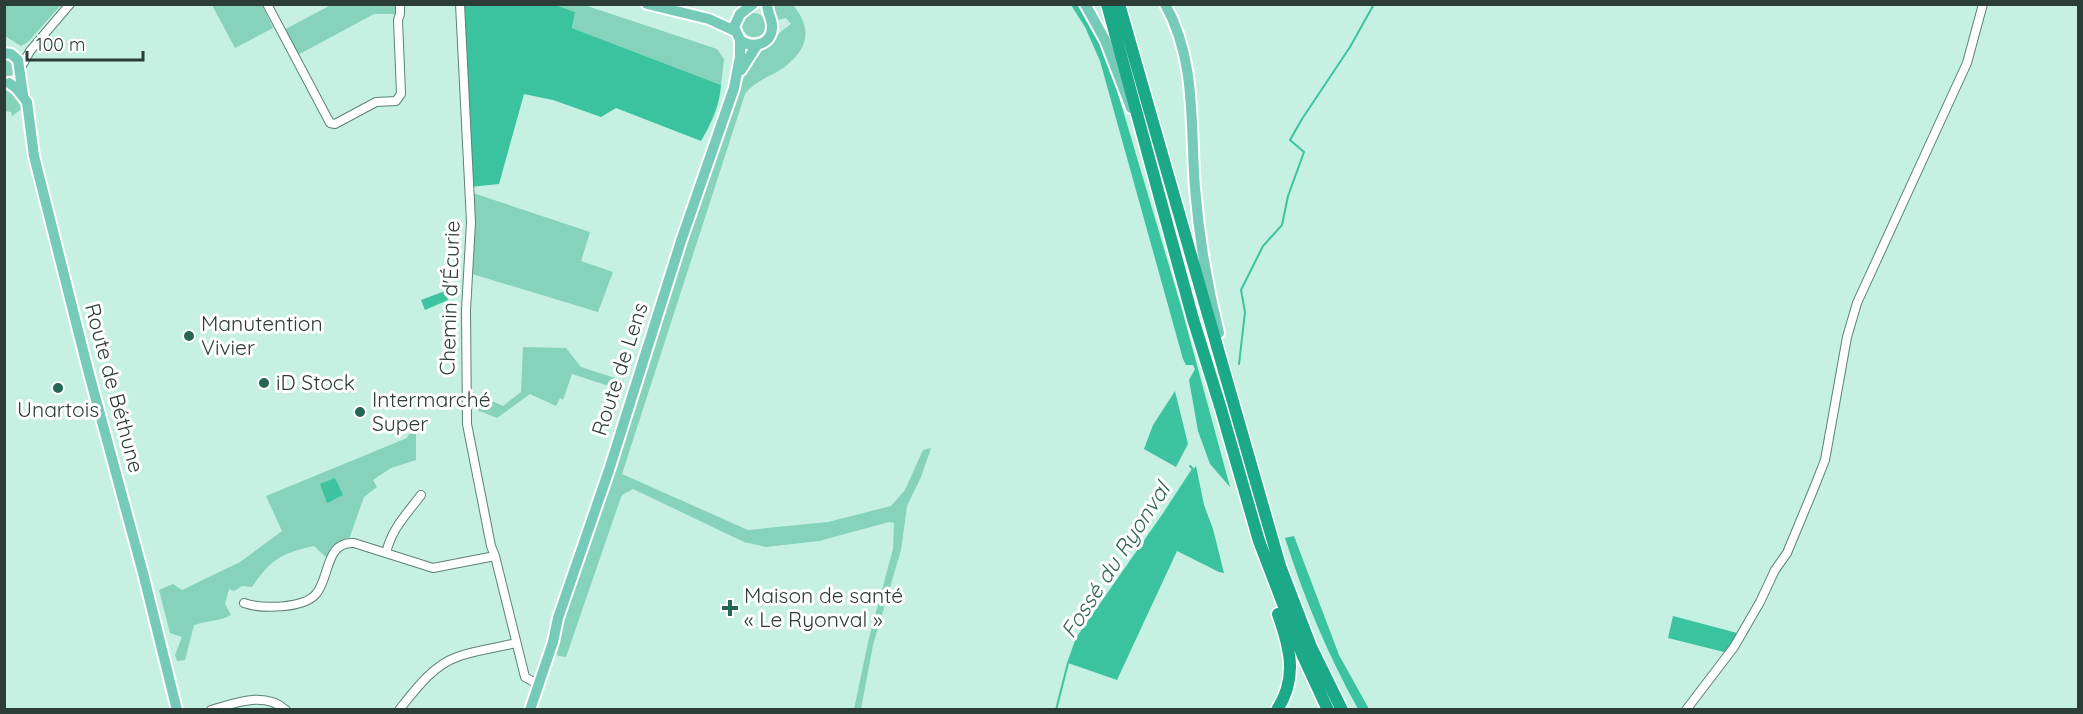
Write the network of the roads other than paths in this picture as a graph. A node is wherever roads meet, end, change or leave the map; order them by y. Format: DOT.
graph roads {
  1 [pos="70,4"];
  2 [pos="267,4"];
  3 [pos="400,4"];
  4 [pos="460,4"];
  5 [pos="647,4"];
  6 [pos="1085,4"];
  7 [pos="1107,4"];
  8 [pos="1119,4"];
  9 [pos="1165,4"];
  10 [pos="1983,4"];
  11 [pos="750,7"];
  12 [pos="767,9"];
  13 [pos="737,36"];
  14 [pos="757,45"];
  15 [pos="30,51"];
  16 [pos="9,52"];
  17 [pos="20,71"];
  18 [pos="737,76"];
  19 [pos="7,83"];
  20 [pos="23,95"];
  21 [pos="1142,131"];
  22 [pos="1224,374"];
  23 [pos="421,495"];
  24 [pos="1259,541"];
  25 [pos="386,553"];
  26 [pos="495,556"];
  27 [pos="244,603"];
  28 [pos="516,643"];
  29 [pos="536,684"];
  30 [pos="177,710"];
  31 [pos="211,710"];
  32 [pos="286,710"];
  33 [pos="399,710"];
  34 [pos="524,710"];
  35 [pos="530,710"];
  36 [pos="1277,710"];
  37 [pos="1328,710"];
  38 [pos="1342,710"];
  39 [pos="1686,710"];
  1 -- 15 [label="street"];
  2 -- 3 [label="street"];
  4 -- 26 [label="street, Chemin d'Écurie"];
  5 -- 13 [label="main road"];
  6 -- 21 [label="main road"];
  7 -- 21 [label="highway"];
  8 -- 22 [label="highway"];
  9 -- 22 [label="main road"];
  10 -- 39 [label="street"];
  11 -- 12 [label="main road"];
  11 -- 13 [label="main road"];
  12 -- 14 [label="main road"];
  13 -- 14 [label="main road"];
  13 -- 18 [label="main road, Route de Lens"];
  14 -- 18 [label="main road"];
  15 -- 16 [label="street"];
  15 -- 17 [label="street"];
  16 -- 17 [label="main road, Route de Béthune"];
  17 -- 19 [label="main road"];
  17 -- 20 [label="main road, Route de Béthune"];
  18 -- 29 [label="main road, Route de Lens"];
  19 -- 20 [label="main road"];
  20 -- 30 [label="main road, Route de Béthune"];
  21 -- 24 [label="highway"];
  22 -- 38 [label="highway"];
  23 -- 25 [label="street"];
  24 -- 36 [label="highway"];
  24 -- 37 [label="highway"];
  25 -- 26 [label="street"];
  25 -- 27 [label="street"];
  26 -- 28 [label="street, Chemin d'Écurie"];
  28 -- 29 [label="street, Chemin d'Écurie"];
  28 -- 33 [label="street"];
  29 -- 34 [label="main road"];
  29 -- 35 [label="main road, Route de Lens"];
  31 -- 32 [label="street"];
}
